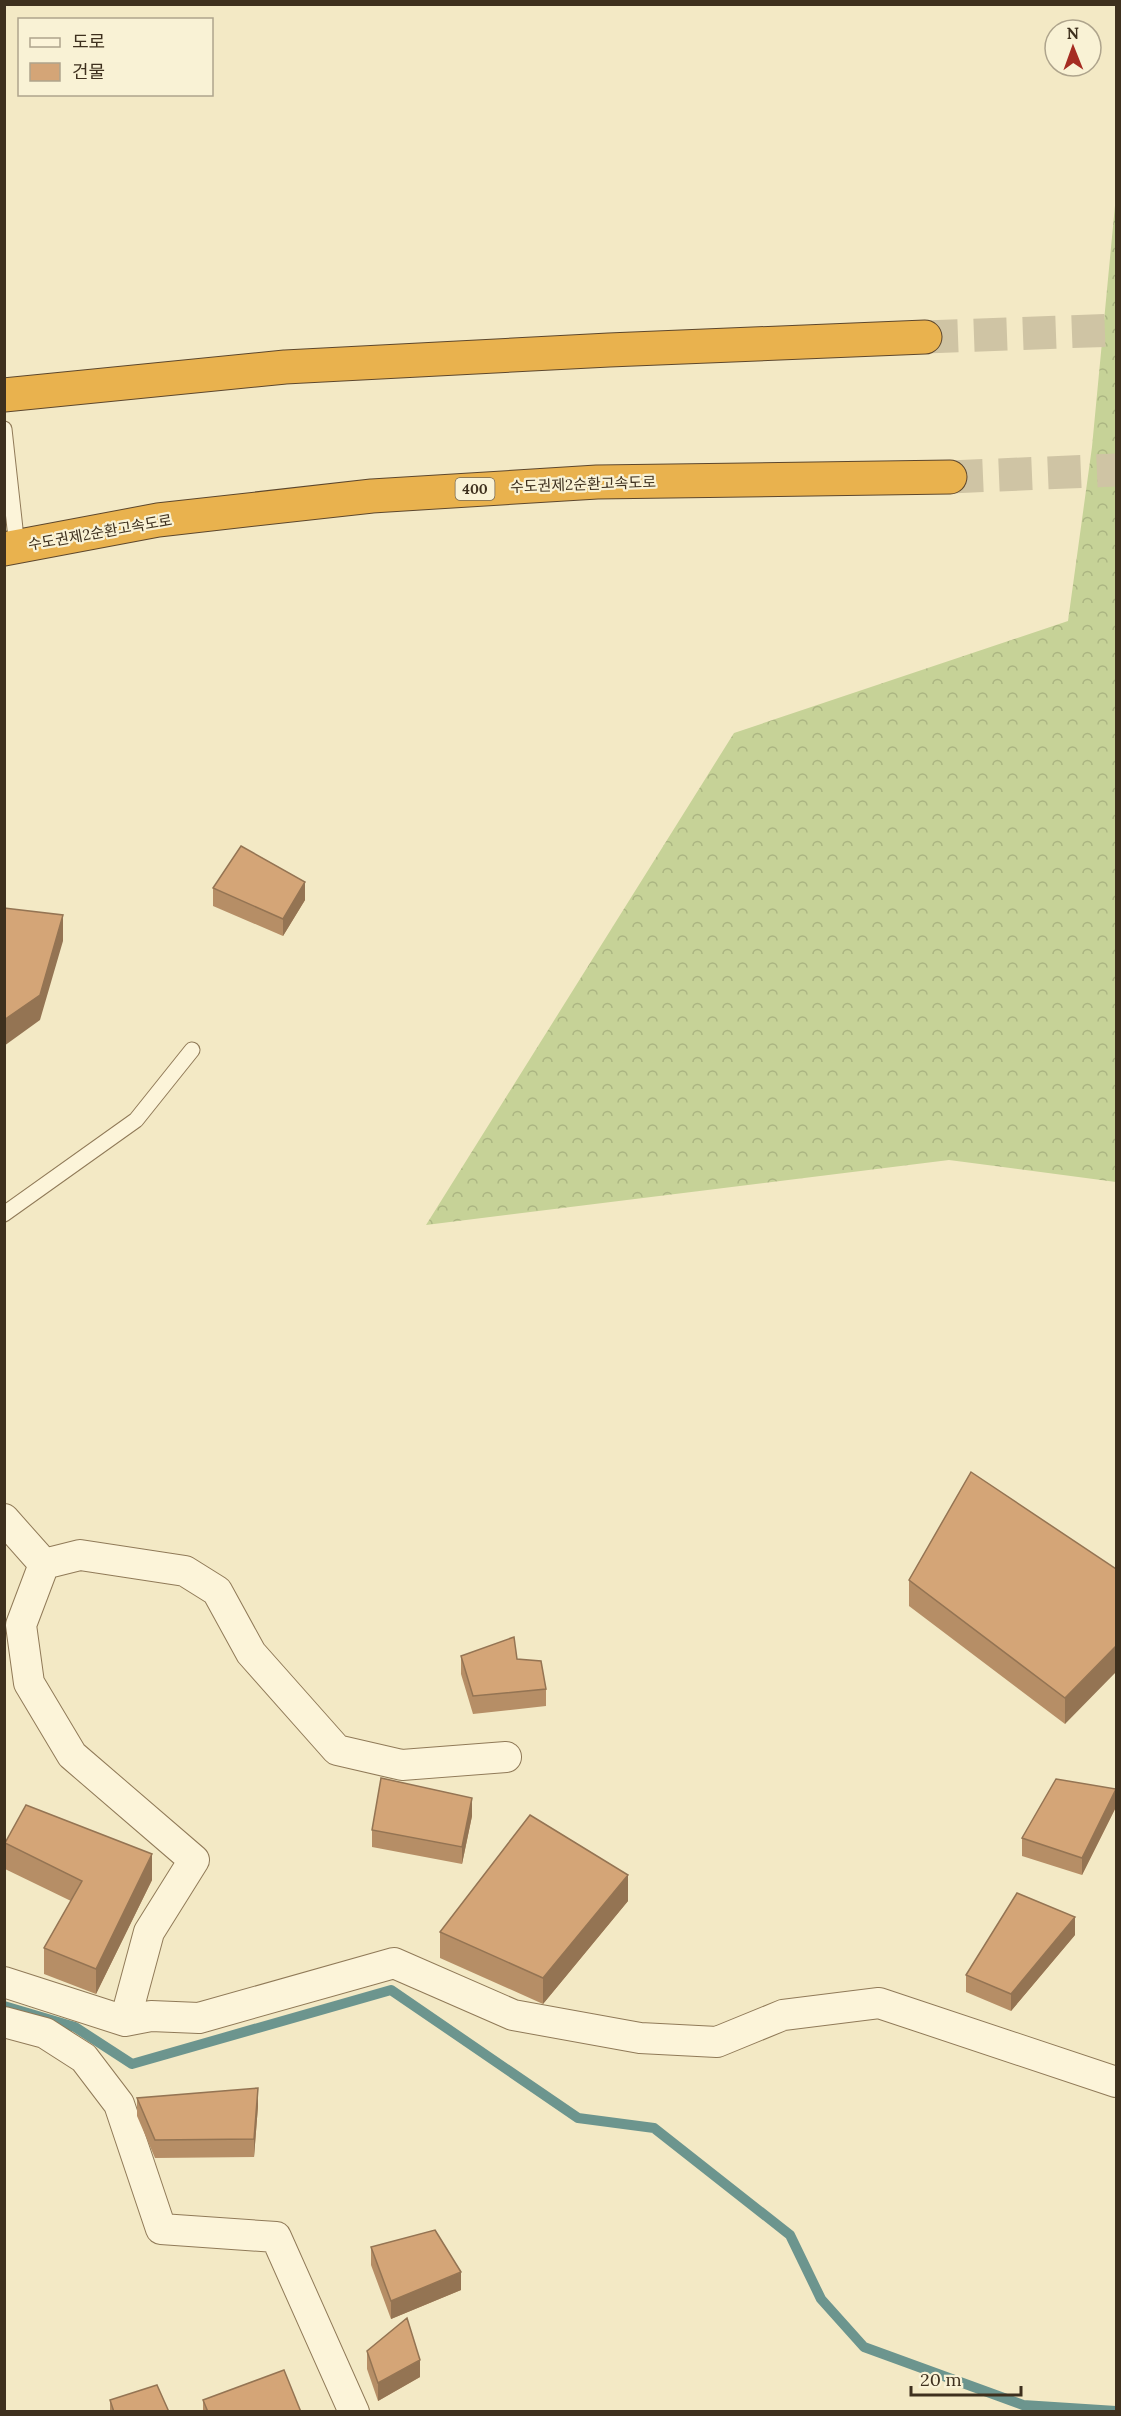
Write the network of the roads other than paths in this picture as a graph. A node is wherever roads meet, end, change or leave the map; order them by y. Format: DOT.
graph roads {
  1 [pos="925,337"];
  2 [pos="4,394"];
  3 [pos="4,429"];
  4 [pos="950,477"];
  5 [pos="11,548"];
  6 [pos="192,1050"];
  7 [pos="4,1214"];
  8 [pos="4,1519"];
  9 [pos="44,1564"];
  10 [pos="506,1757"];
  11 [pos="4,1982"];
  12 [pos="125,2021"];
  13 [pos="4,2022"];
  14 [pos="1116,2082"];
  15 [pos="354,2412"];
  1 -- 2 [label="highway"];
  3 -- 5 [label="lane"];
  4 -- 5 [label="highway, 수도권제2순환고속도로 / 400"];
  6 -- 7 [label="lane"];
  8 -- 9 [label="street"];
  9 -- 10 [label="street"];
  9 -- 12 [label="street"];
  11 -- 12 [label="street"];
  12 -- 14 [label="street"];
  13 -- 15 [label="street"];
}
